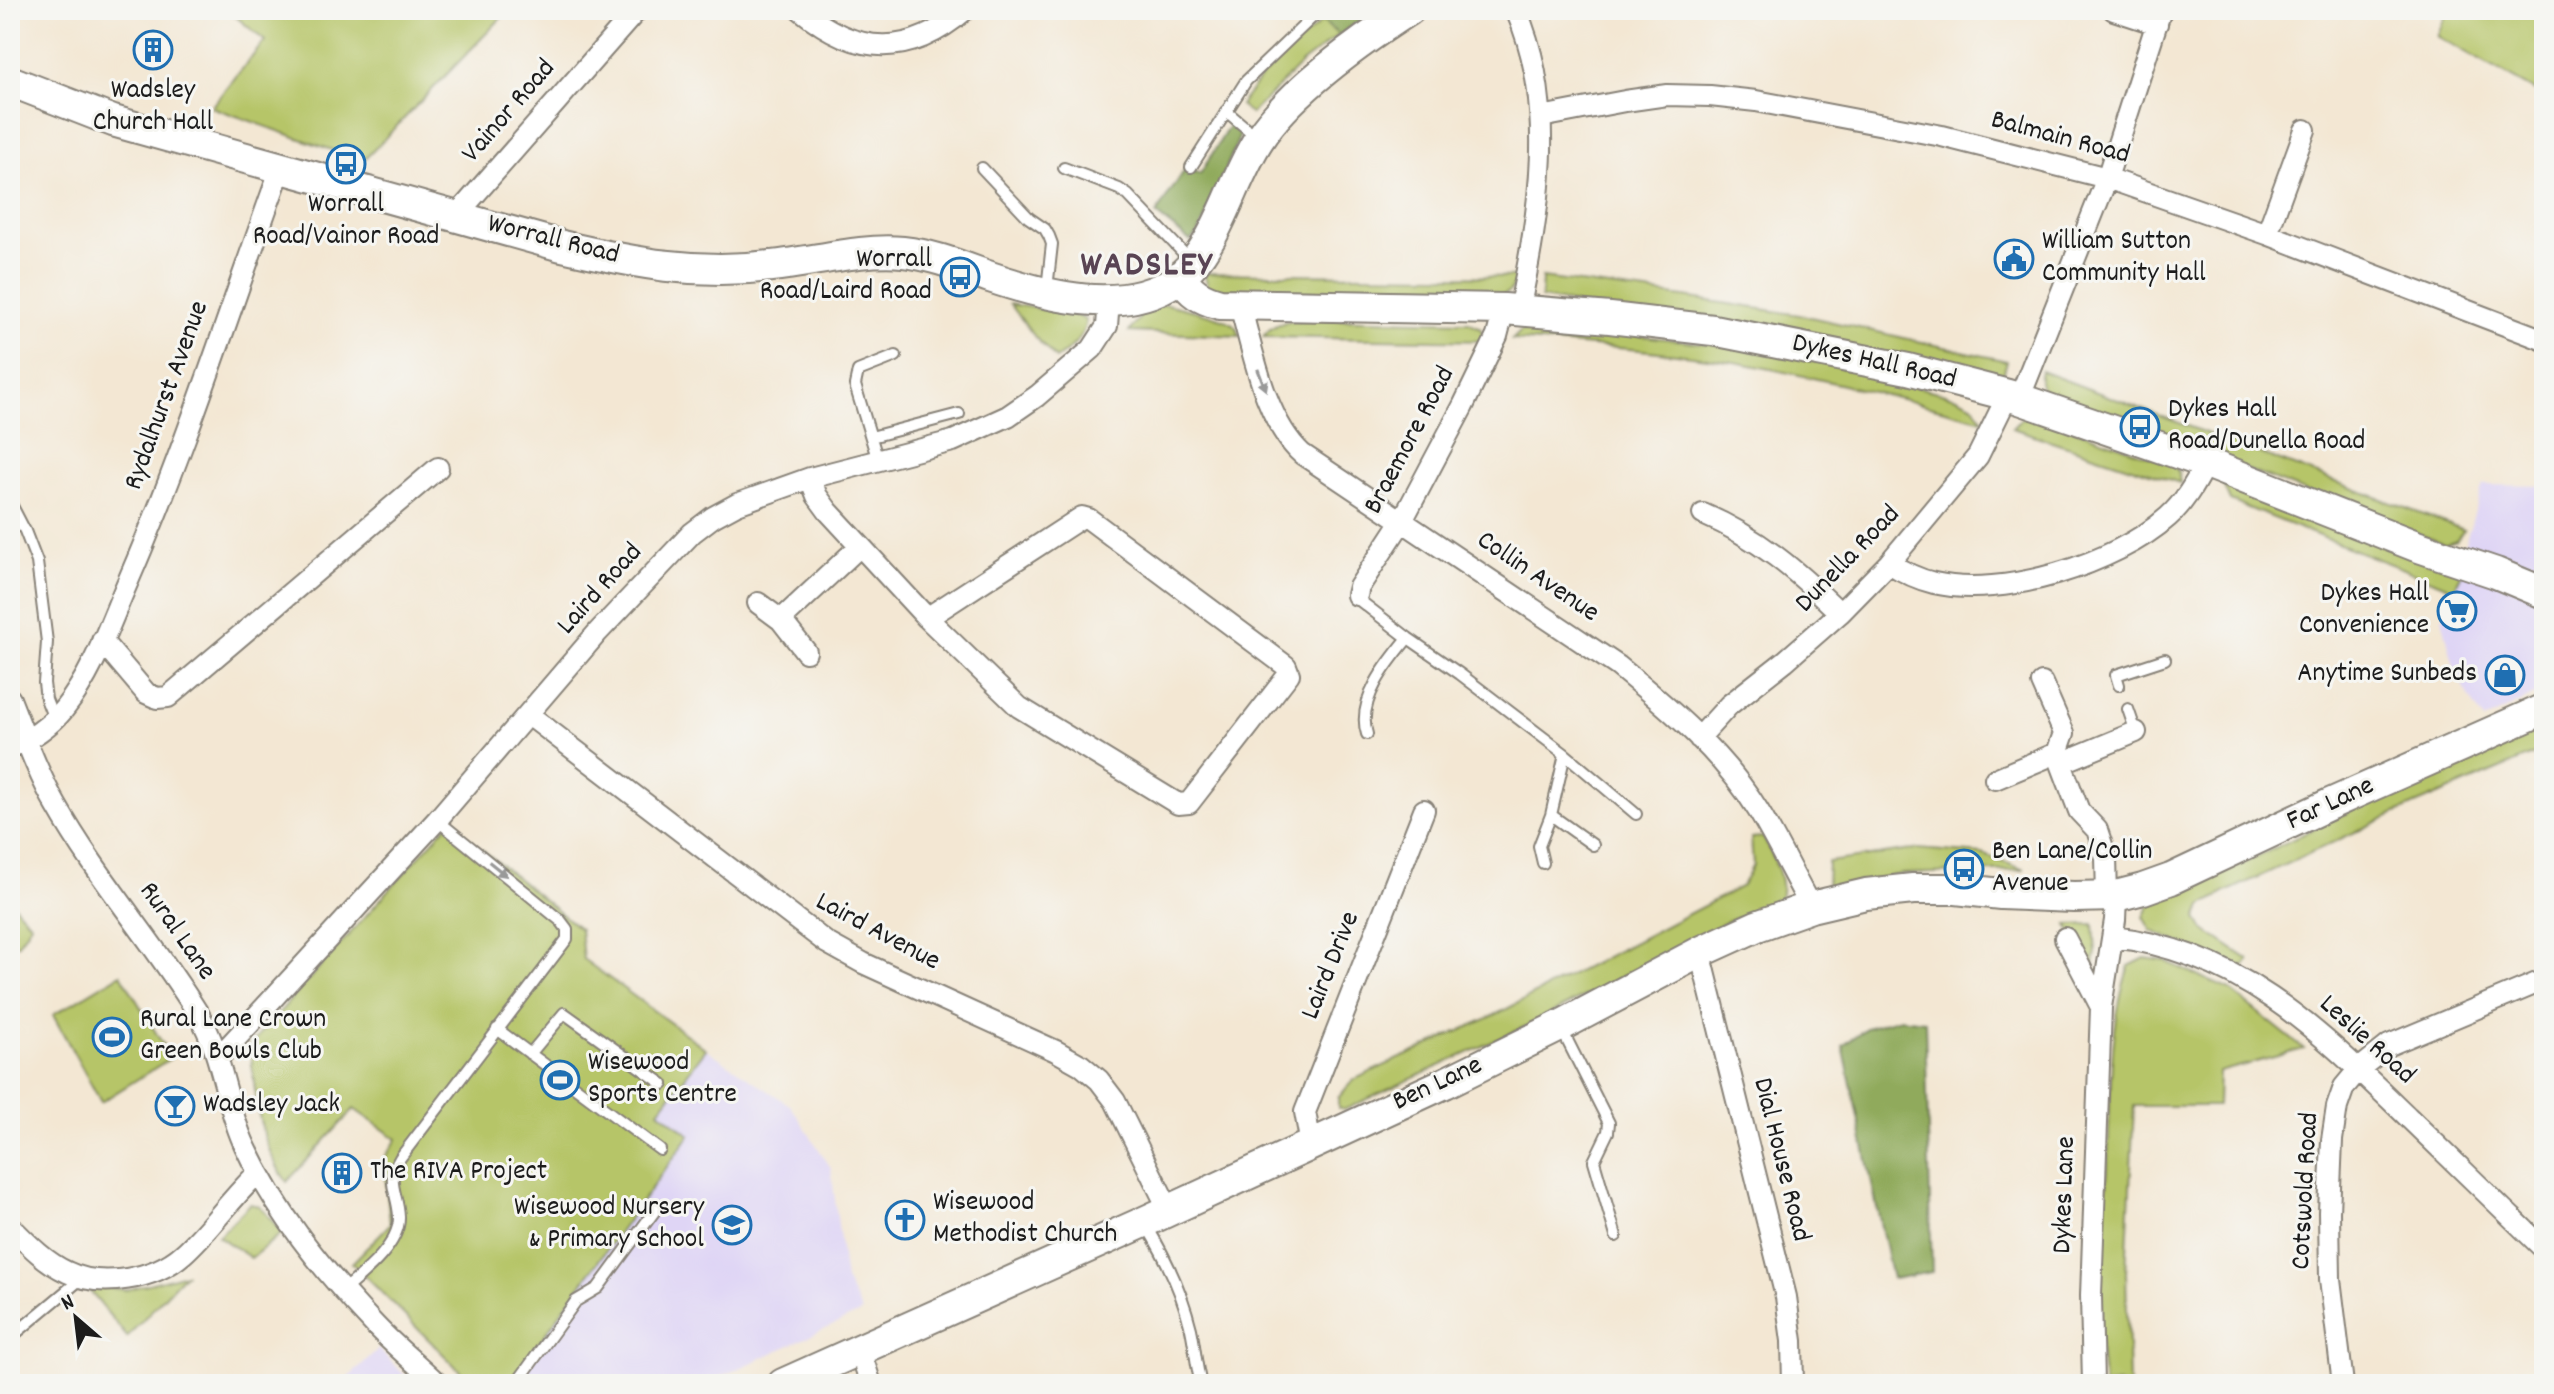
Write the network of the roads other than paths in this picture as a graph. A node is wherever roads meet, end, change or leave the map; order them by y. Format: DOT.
graph roads {
  1 [pos="637,10"];
  2 [pos="801,10"];
  3 [pos="965,10"];
  4 [pos="1320,10"];
  5 [pos="1409,10"];
  6 [pos="1516,10"];
  7 [pos="2114,10"];
  8 [pos="2159,17"];
  9 [pos="10,81"];
  10 [pos="1226,111"];
  11 [pos="1541,117"];
  12 [pos="2305,130"];
  13 [pos="1259,139"];
  14 [pos="1191,167"];
  15 [pos="281,168"];
  16 [pos="982,168"];
  17 [pos="1064,168"];
  18 [pos="2107,178"];
  19 [pos="456,216"];
  20 [pos="2267,234"];
  21 [pos="1186,269"];
  22 [pos="1046,292"];
  23 [pos="1109,300"];
  24 [pos="1240,305"];
  25 [pos="1512,310"];
  26 [pos="2544,340"];
  27 [pos="896,356"];
  28 [pos="2013,397"];
  29 [pos="959,414"];
  30 [pos="871,437"];
  31 [pos="878,461"];
  32 [pos="2206,463"];
  33 [pos="438,468"];
  34 [pos="810,478"];
  35 [pos="10,502"];
  36 [pos="1703,514"];
  37 [pos="1402,521"];
  38 [pos="860,546"];
  39 [pos="1889,563"];
  40 [pos="2544,593"];
  41 [pos="1357,595"];
  42 [pos="758,603"];
  43 [pos="1840,613"];
  44 [pos="927,618"];
  45 [pos="781,620"];
  46 [pos="1408,638"];
  47 [pos="102,641"];
  48 [pos="806,652"];
  49 [pos="2165,659"];
  50 [pos="2042,683"];
  51 [pos="2119,685"];
  52 [pos="10,699"];
  53 [pos="2128,709"];
  54 [pos="2544,709"];
  55 [pos="529,715"];
  56 [pos="54,719"];
  57 [pos="2136,732"];
  58 [pos="1367,734"];
  59 [pos="1699,738"];
  60 [pos="18,744"];
  61 [pos="1565,754"];
  62 [pos="2059,758"];
  63 [pos="1995,779"];
  64 [pos="1424,810"];
  65 [pos="1636,814"];
  66 [pos="1551,815"];
  67 [pos="437,820"];
  68 [pos="1593,845"];
  69 [pos="1543,863"];
  70 [pos="2112,896"];
  71 [pos="1811,907"];
  72 [pos="2113,937"];
  73 [pos="2065,938"];
  74 [pos="1700,952"];
  75 [pos="2544,980"];
  76 [pos="2101,1007"];
  77 [pos="1560,1026"];
  78 [pos="497,1029"];
  79 [pos="530,1054"];
  80 [pos="218,1058"];
  81 [pos="2359,1069"];
  82 [pos="663,1084"];
  83 [pos="1311,1145"];
  84 [pos="660,1150"];
  85 [pos="258,1173"];
  86 [pos="659,1205"];
  87 [pos="1157,1216"];
  88 [pos="10,1226"];
  89 [pos="1616,1236"];
  90 [pos="2544,1249"];
  91 [pos="84,1277"];
  92 [pos="344,1290"];
  93 [pos="10,1338"];
  94 [pos="860,1351"];
  95 [pos="438,1384"];
  96 [pos="516,1384"];
  97 [pos="783,1384"];
  98 [pos="871,1384"];
  99 [pos="1201,1384"];
  100 [pos="1793,1384"];
  101 [pos="2093,1384"];
  102 [pos="2343,1384"];
  1 -- 19 [label="street, Vainor Road"];
  2 -- 3 [label="street"];
  4 -- 10 [label="lane"];
  5 -- 13 [label="street"];
  6 -- 11 [label="street, Braemore Road"];
  7 -- 8 [label="street"];
  8 -- 18 [label="street, Dunella Road"];
  9 -- 15 [label="street, Worrall Road"];
  10 -- 13 [label="lane"];
  10 -- 14 [label="lane"];
  11 -- 18 [label="street, Balmain Road"];
  11 -- 25 [label="street, Braemore Road"];
  12 -- 20 [label="street"];
  13 -- 21 [label="street"];
  15 -- 19 [label="street, Worrall Road"];
  15 -- 47 [label="street, Rydalhurst Avenue"];
  16 -- 22 [label="lane"];
  17 -- 21 [label="lane"];
  18 -- 20 [label="street, Balmain Road"];
  18 -- 28 [label="street, Dunella Road"];
  19 -- 22 [label="street, Worrall Road"];
  20 -- 26 [label="street, Balmain Road"];
  21 -- 23 [label="street, Worrall Road"];
  21 -- 24 [label="street, Dykes Hall Road"];
  22 -- 23 [label="street, Worrall Road"];
  23 -- 31 [label="street, Laird Road"];
  24 -- 25 [label="street, Dykes Hall Road"];
  24 -- 37 [label="street, Collin Avenue, one-way"];
  25 -- 28 [label="street, Dykes Hall Road"];
  25 -- 37 [label="street, Braemore Road"];
  27 -- 30 [label="lane"];
  28 -- 32 [label="street, Dykes Hall Road"];
  28 -- 39 [label="street, Dunella Road"];
  29 -- 30 [label="lane"];
  30 -- 31 [label="lane"];
  31 -- 34 [label="street, Laird Road"];
  32 -- 39 [label="street"];
  32 -- 40 [label="street, Dykes Hall Road"];
  33 -- 47 [label="street"];
  34 -- 38 [label="street"];
  34 -- 55 [label="street, Laird Road"];
  35 -- 56 [label="lane"];
  36 -- 43 [label="street"];
  37 -- 41 [label="street, Braemore Road"];
  37 -- 59 [label="street, Collin Avenue"];
  38 -- 44 [label="street"];
  38 -- 45 [label="street"];
  39 -- 43 [label="street, Dunella Road"];
  41 -- 46 [label="lane"];
  42 -- 45 [label="street"];
  43 -- 59 [label="street, Dunella Road"];
  44 -- 44 [label="street"];
  45 -- 48 [label="street"];
  46 -- 58 [label="lane"];
  46 -- 61 [label="lane"];
  47 -- 56 [label="street, Rydalhurst Avenue"];
  49 -- 51 [label="lane"];
  50 -- 62 [label="street, Dykes Lane"];
  52 -- 60 [label="street, Rural Lane"];
  53 -- 57 [label="lane"];
  54 -- 70 [label="street, Far Lane"];
  55 -- 67 [label="street, Laird Road"];
  55 -- 87 [label="street, Laird Avenue"];
  56 -- 60 [label="street, Rydalhurst Avenue"];
  57 -- 62 [label="street"];
  59 -- 71 [label="street, Collin Avenue"];
  60 -- 80 [label="street, Rural Lane"];
  61 -- 65 [label="lane"];
  61 -- 66 [label="lane"];
  62 -- 63 [label="street"];
  62 -- 70 [label="street, Dykes Lane"];
  64 -- 83 [label="street, Laird Drive"];
  66 -- 68 [label="lane"];
  66 -- 69 [label="lane"];
  67 -- 78 [label="lane, one-way"];
  67 -- 80 [label="street, Laird Road"];
  70 -- 71 [label="street, Ben Lane"];
  70 -- 72 [label="street, Dykes Lane"];
  71 -- 74 [label="street, Ben Lane"];
  72 -- 76 [label="street, Dykes Lane"];
  72 -- 81 [label="street, Leslie Road"];
  73 -- 76 [label="street, Dykes Lane"];
  74 -- 77 [label="street, Ben Lane"];
  74 -- 100 [label="street, Dial House Road"];
  75 -- 81 [label="street, Cotswold Road"];
  76 -- 101 [label="street, Dykes Lane"];
  77 -- 83 [label="street, Ben Lane"];
  77 -- 89 [label="lane"];
  78 -- 79 [label="lane"];
  78 -- 92 [label="lane"];
  79 -- 82 [label="lane"];
  79 -- 84 [label="lane"];
  80 -- 85 [label="street, Rural Lane"];
  81 -- 90 [label="street, Leslie Road"];
  81 -- 102 [label="street, Cotswold Road"];
  83 -- 87 [label="street, Ben Lane"];
  85 -- 91 [label="street"];
  85 -- 92 [label="street, Rural Lane"];
  86 -- 96 [label="lane"];
  87 -- 94 [label="street, Ben Lane"];
  87 -- 99 [label="lane"];
  88 -- 91 [label="street"];
  91 -- 93 [label="lane"];
  92 -- 95 [label="street, Rural Lane"];
  94 -- 97 [label="street, Ben Lane"];
  94 -- 98 [label="street"];
}
